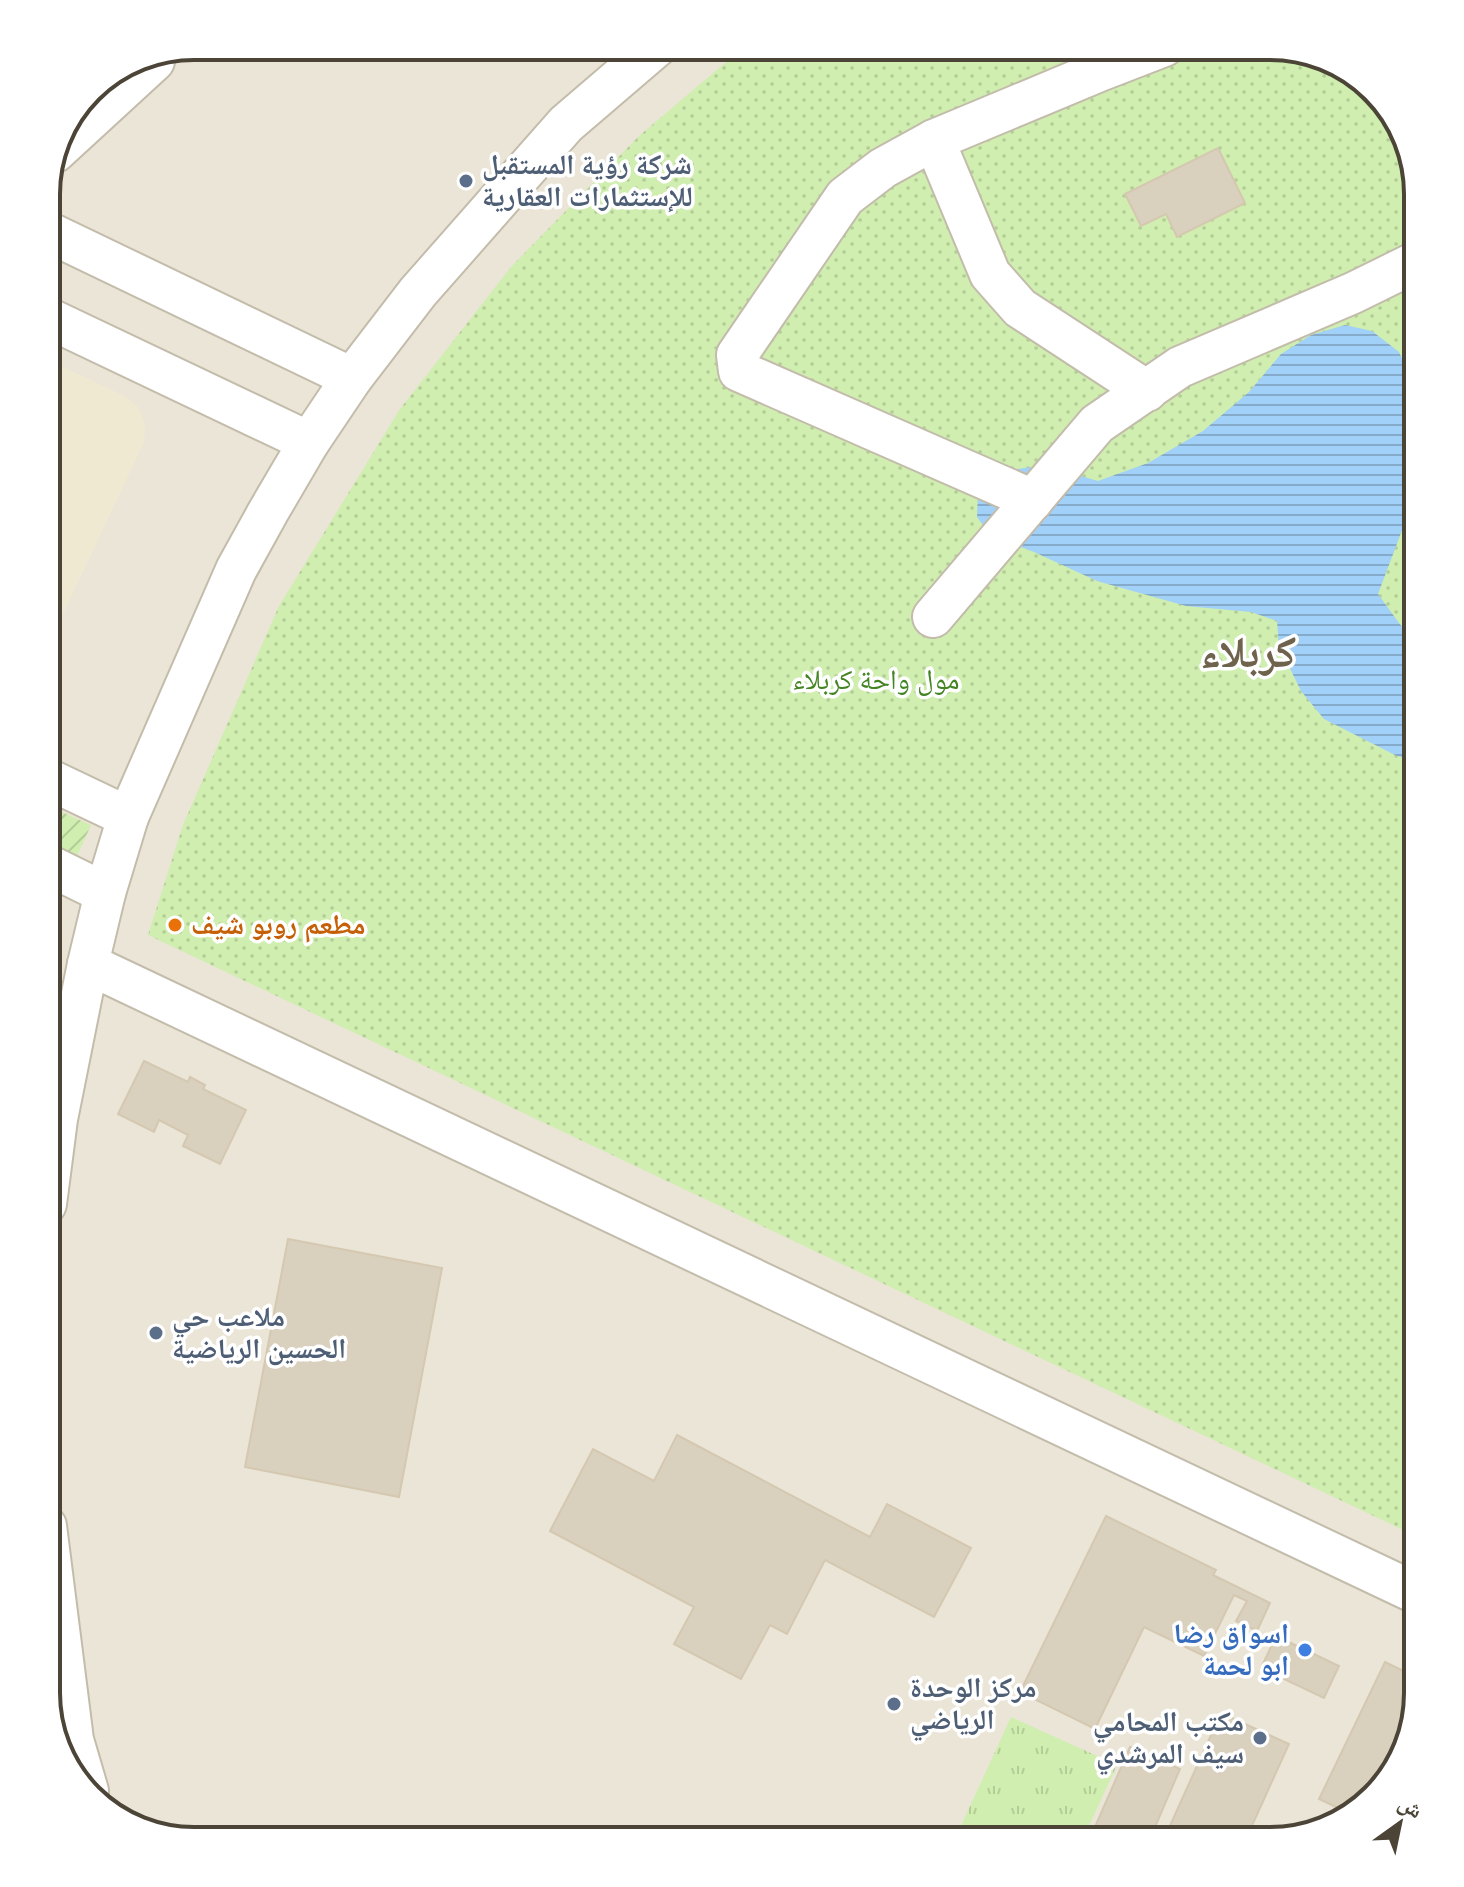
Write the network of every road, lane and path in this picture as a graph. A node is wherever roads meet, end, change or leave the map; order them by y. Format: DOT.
graph roads {
  1 [pos="641,60"];
  2 [pos="1128,60"];
  3 [pos="145,70"];
  4 [pos="76,133"];
  5 [pos="934,140"];
  6 [pos="60,238"];
  7 [pos="1404,268"];
  8 [pos="60,324"];
  9 [pos="352,378"];
  10 [pos="1147,391"];
  11 [pos="309,442"];
  12 [pos="1033,500"];
  13 [pos="933,617"];
  14 [pos="60,785"];
  15 [pos="128,817"];
  16 [pos="60,871"];
  17 [pos="105,893"];
  18 [pos="88,964"];
  19 [pos="60,1104"];
  20 [pos="1404,1587"];
  21 [pos="60,1637"];
  22 [pos="79,1760"];
  1 -- 9 [label="street"];
  2 -- 5 [label="street"];
  3 -- 4 [label="street"];
  5 -- 10 [label="street"];
  5 -- 12 [label="street"];
  6 -- 9 [label="street"];
  7 -- 10 [label="street"];
  8 -- 11 [label="street"];
  9 -- 11 [label="street"];
  10 -- 12 [label="street"];
  11 -- 15 [label="street"];
  12 -- 13 [label="street"];
  14 -- 15 [label="street"];
  15 -- 17 [label="street"];
  16 -- 17 [label="street"];
  17 -- 18 [label="street"];
  18 -- 19 [label="street"];
  18 -- 20 [label="street"];
  21 -- 22 [label="street"];
}
